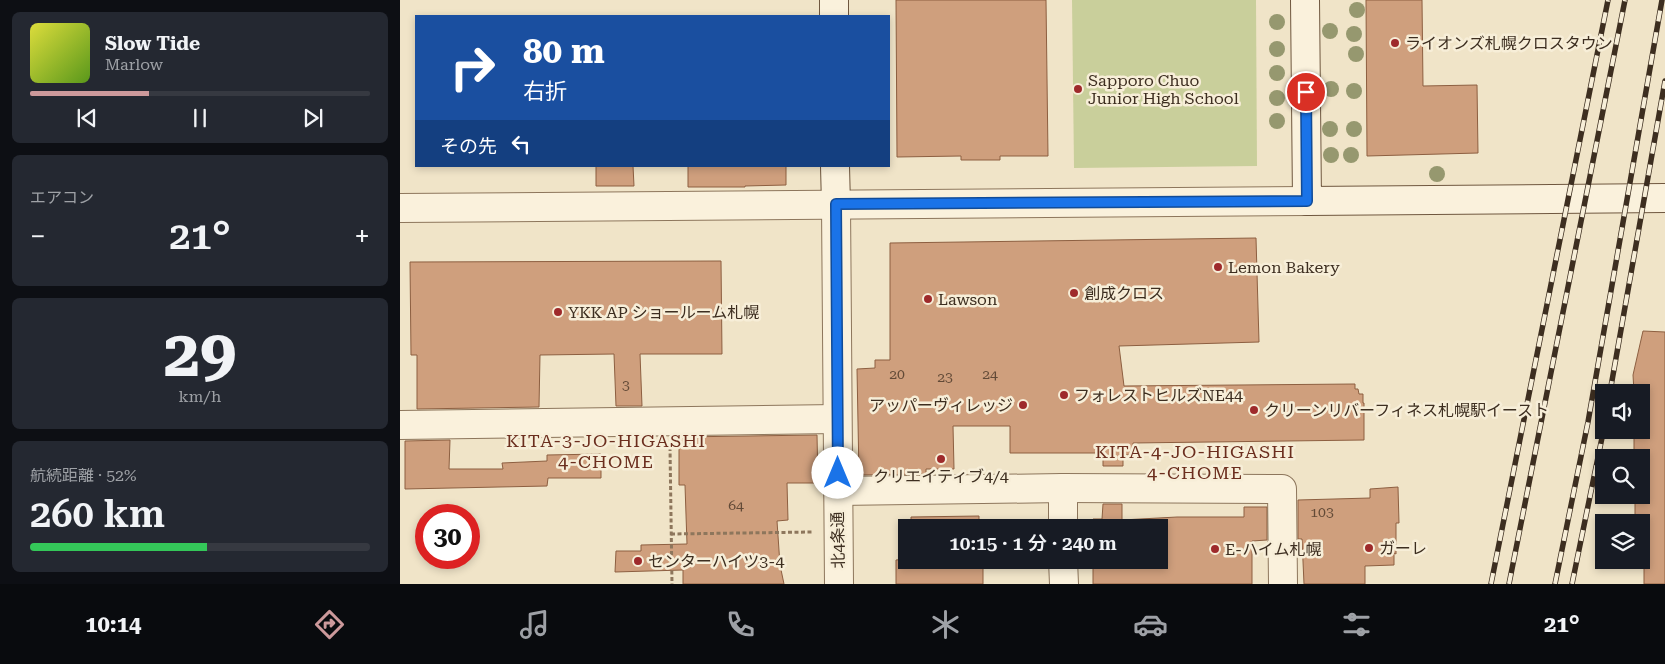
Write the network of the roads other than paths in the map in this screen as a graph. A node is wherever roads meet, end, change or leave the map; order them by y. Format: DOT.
graph roads {
  1 [pos="834,0"];
  2 [pos="1305,0"];
  3 [pos="834,15"];
  4 [pos="835,167"];
  5 [pos="1665,198"];
  6 [pos="1307,201"];
  7 [pos="836,204"];
  8 [pos="400,208"];
  9 [pos="837,419"];
  10 [pos="400,425"];
  11 [pos="1063,488"];
  12 [pos="838,491"];
  13 [pos="1063,519"];
  14 [pos="1064,569"];
  15 [pos="839,584"];
  16 [pos="1064,584"];
  17 [pos="1283,584"];
  1 -- 3 [label="street"];
  2 -- 6 [label="street"];
  4 -- 7 [label="street, 北4条通"];
  5 -- 6 [label="street"];
  6 -- 7 [label="street"];
  7 -- 8 [label="street"];
  7 -- 9 [label="street, 北4条通"];
  9 -- 10 [label="street"];
  9 -- 12 [label="street, 北4条通"];
  11 -- 12 [label="street"];
  11 -- 13 [label="street"];
  11 -- 17 [label="street"];
  12 -- 15 [label="street, 北4条通"];
  14 -- 16 [label="street"];
}
